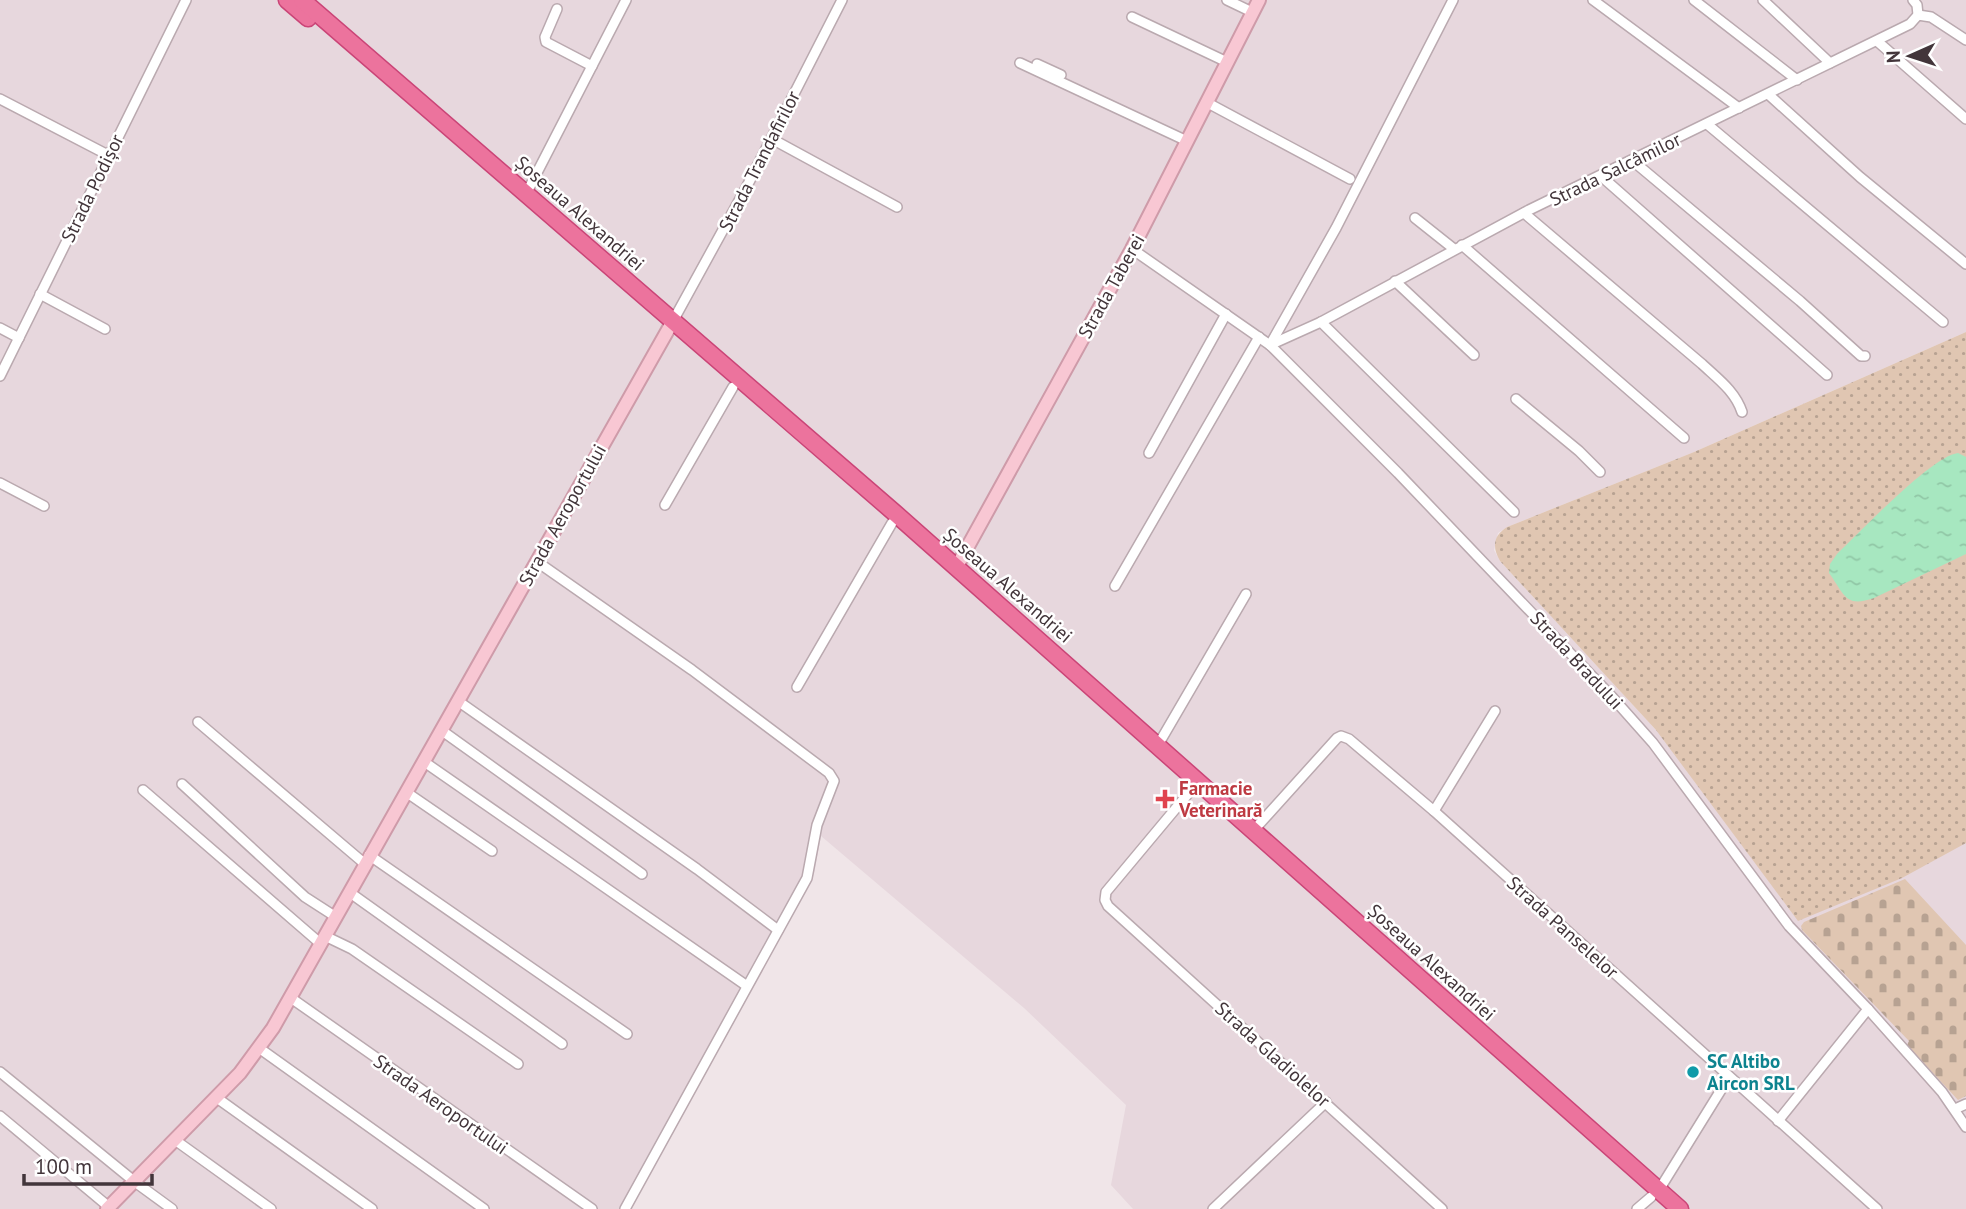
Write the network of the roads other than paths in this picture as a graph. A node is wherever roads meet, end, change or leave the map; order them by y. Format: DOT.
graph roads {
  1 [pos="186,0"];
  2 [pos="287,0"];
  3 [pos="302,0"];
  4 [pos="626,0"];
  5 [pos="842,0"];
  6 [pos="1227,0"];
  7 [pos="1453,0"];
  8 [pos="1593,0"];
  9 [pos="1694,0"];
  10 [pos="1763,0"];
  11 [pos="1255,6"];
  12 [pos="1916,7"];
  13 [pos="557,9"];
  14 [pos="1132,16"];
  15 [pos="1966,40"];
  16 [pos="1877,41"];
  17 [pos="1227,62"];
  18 [pos="1020,63"];
  19 [pos="1830,63"];
  20 [pos="1037,64"];
  21 [pos="592,66"];
  22 [pos="1797,80"];
  23 [pos="1768,94"];
  24 [pos="0,99"];
  25 [pos="1206,102"];
  26 [pos="1739,108"];
  27 [pos="1966,118"];
  28 [pos="1707,124"];
  29 [pos="772,139"];
  30 [pos="1189,139"];
  31 [pos="108,155"];
  32 [pos="1633,161"];
  33 [pos="1601,176"];
  34 [pos="1350,179"];
  35 [pos="526,194"];
  36 [pos="897,207"];
  37 [pos="1524,213"];
  38 [pos="1415,218"];
  39 [pos="1458,247"];
  40 [pos="1132,248"];
  41 [pos="1966,264"];
  42 [pos="1395,281"];
  43 [pos="40,294"];
  44 [pos="1226,314"];
  45 [pos="1321,322"];
  46 [pos="1943,322"];
  47 [pos="670,325"];
  48 [pos="0,328"];
  49 [pos="106,328"];
  50 [pos="1259,337"];
  51 [pos="19,338"];
  52 [pos="1270,345"];
  53 [pos="1474,355"];
  54 [pos="1865,356"];
  55 [pos="1827,375"];
  56 [pos="0,376"];
  57 [pos="733,387"];
  58 [pos="1516,398"];
  59 [pos="1742,412"];
  60 [pos="1684,438"];
  61 [pos="1149,453"];
  62 [pos="1600,472"];
  63 [pos="0,483"];
  64 [pos="665,505"];
  65 [pos="44,506"];
  66 [pos="1514,512"];
  67 [pos="892,523"];
  68 [pos="536,561"];
  69 [pos="956,568"];
  70 [pos="1115,586"];
  71 [pos="1246,594"];
  72 [pos="797,687"];
  73 [pos="458,701"];
  74 [pos="1495,711"];
  75 [pos="198,722"];
  76 [pos="441,730"];
  77 [pos="1158,745"];
  78 [pos="423,761"];
  79 [pos="182,784"];
  80 [pos="1192,789"];
  81 [pos="143,790"];
  82 [pos="406,792"];
  83 [pos="1434,811"];
  84 [pos="1254,831"];
  85 [pos="492,851"];
  86 [pos="367,859"];
  87 [pos="642,874"];
  88 [pos="349,892"];
  89 [pos="336,917"];
  90 [pos="778,930"];
  91 [pos="323,940"];
  92 [pos="747,986"];
  93 [pos="291,998"];
  94 [pos="1868,1009"];
  95 [pos="627,1034"];
  96 [pos="562,1044"];
  97 [pos="259,1048"];
  98 [pos="518,1064"];
  99 [pos="0,1072"];
  100 [pos="1729,1077"];
  101 [pos="217,1098"];
  102 [pos="1326,1102"];
  103 [pos="1966,1104"];
  104 [pos="1955,1109"];
  105 [pos="0,1116"];
  106 [pos="1778,1121"];
  107 [pos="1966,1127"];
  108 [pos="176,1140"];
  109 [pos="135,1182"];
  110 [pos="1655,1194"];
  111 [pos="108,1208"];
  112 [pos="172,1209"];
  113 [pos="271,1209"];
  114 [pos="372,1209"];
  115 [pos="484,1209"];
  116 [pos="592,1209"];
  117 [pos="625,1209"];
  118 [pos="1213,1209"];
  119 [pos="1442,1209"];
  120 [pos="1637,1209"];
  121 [pos="1664,1209"];
  122 [pos="1680,1209"];
  123 [pos="1877,1209"];
  1 -- 31 [label="street, Strada Podișor"];
  2 -- 47 [label="highway, Șoseaua Alexandriei"];
  3 -- 35 [label="highway, Șoseaua Alexandriei"];
  4 -- 21 [label="street"];
  5 -- 29 [label="street, Strada Trandafirilor"];
  6 -- 11 [label="street"];
  7 -- 52 [label="street"];
  8 -- 26 [label="street"];
  9 -- 22 [label="street"];
  10 -- 19 [label="street"];
  11 -- 17 [label="street, Strada Taberei"];
  12 -- 15 [label="street"];
  12 -- 16 [label="street, Strada Salcâmilor"];
  13 -- 21 [label="street"];
  14 -- 17 [label="street"];
  16 -- 19 [label="street, Strada Salcâmilor"];
  16 -- 27 [label="street"];
  17 -- 25 [label="street, Strada Taberei"];
  18 -- 30 [label="street"];
  19 -- 22 [label="street, Strada Salcâmilor"];
  20 -- 30 [label="street"];
  21 -- 35 [label="street"];
  22 -- 23 [label="street, Strada Salcâmilor"];
  23 -- 26 [label="street, Strada Salcâmilor"];
  23 -- 41 [label="street"];
  24 -- 31 [label="street"];
  25 -- 30 [label="street, Strada Taberei"];
  25 -- 34 [label="street"];
  26 -- 28 [label="street, Strada Salcâmilor"];
  28 -- 32 [label="street, Strada Salcâmilor"];
  28 -- 46 [label="street"];
  29 -- 36 [label="street"];
  29 -- 47 [label="street, Strada Trandafirilor"];
  30 -- 40 [label="street, Strada Taberei"];
  31 -- 43 [label="street, Strada Podișor"];
  32 -- 33 [label="street, Strada Salcâmilor"];
  32 -- 54 [label="street"];
  33 -- 37 [label="street, Strada Salcâmilor"];
  33 -- 55 [label="street"];
  35 -- 47 [label="highway, Șoseaua Alexandriei"];
  37 -- 39 [label="street, Strada Salcâmilor"];
  37 -- 59 [label="street"];
  38 -- 39 [label="street"];
  39 -- 42 [label="street, Strada Salcâmilor"];
  39 -- 60 [label="street"];
  40 -- 44 [label="street, Strada Bradului"];
  40 -- 69 [label="street, Strada Taberei"];
  42 -- 45 [label="street, Strada Salcâmilor"];
  42 -- 53 [label="street"];
  43 -- 49 [label="street"];
  43 -- 51 [label="street, Strada Podișor"];
  44 -- 50 [label="street, Strada Bradului"];
  44 -- 61 [label="street"];
  45 -- 52 [label="street, Strada Salcâmilor"];
  45 -- 66 [label="street"];
  47 -- 57 [label="highway, Șoseaua Alexandriei"];
  47 -- 68 [label="street, Strada Aeroportului"];
  47 -- 69 [label="highway, Șoseaua Alexandriei"];
  48 -- 51 [label="street"];
  50 -- 52 [label="street, Strada Bradului"];
  50 -- 70 [label="street"];
  51 -- 56 [label="street, Strada Podișor"];
  52 -- 94 [label="street, Strada Bradului"];
  57 -- 64 [label="street"];
  57 -- 67 [label="highway, Șoseaua Alexandriei"];
  58 -- 62 [label="street"];
  63 -- 65 [label="street"];
  67 -- 72 [label="street"];
  67 -- 80 [label="highway, Șoseaua Alexandriei"];
  68 -- 73 [label="street, Strada Aeroportului"];
  68 -- 90 [label="street"];
  69 -- 77 [label="highway, Șoseaua Alexandriei"];
  71 -- 77 [label="street"];
  73 -- 76 [label="street, Strada Aeroportului"];
  73 -- 90 [label="street"];
  74 -- 83 [label="street"];
  75 -- 86 [label="street"];
  76 -- 78 [label="street, Strada Aeroportului"];
  76 -- 87 [label="street"];
  77 -- 84 [label="highway, Șoseaua Alexandriei"];
  78 -- 82 [label="street, Strada Aeroportului"];
  78 -- 92 [label="street"];
  79 -- 89 [label="street"];
  80 -- 102 [label="street, Strada Gladiolelor"];
  80 -- 110 [label="highway, Șoseaua Alexandriei"];
  81 -- 91 [label="street"];
  82 -- 85 [label="street"];
  82 -- 86 [label="street, Strada Aeroportului"];
  83 -- 84 [label="street, Strada Panselelor"];
  83 -- 100 [label="street, Strada Panselelor"];
  84 -- 110 [label="highway, Șoseaua Alexandriei"];
  86 -- 88 [label="street, Strada Aeroportului"];
  86 -- 95 [label="street"];
  88 -- 89 [label="street, Strada Aeroportului"];
  88 -- 96 [label="street"];
  89 -- 91 [label="street, Strada Aeroportului"];
  90 -- 92 [label="street"];
  91 -- 93 [label="street, Strada Aeroportului"];
  91 -- 98 [label="street"];
  92 -- 117 [label="street"];
  93 -- 97 [label="street, Strada Aeroportului"];
  93 -- 116 [label="street, Strada Aeroportului"];
  94 -- 104 [label="street, Strada Bradului"];
  94 -- 106 [label="street"];
  97 -- 101 [label="street, Strada Aeroportului"];
  97 -- 115 [label="street"];
  99 -- 109 [label="street"];
  100 -- 106 [label="street, Strada Panselelor"];
  100 -- 110 [label="street"];
  101 -- 108 [label="street, Strada Aeroportului"];
  101 -- 114 [label="street"];
  102 -- 118 [label="street"];
  102 -- 119 [label="street, Strada Gladiolelor"];
  103 -- 104 [label="street"];
  104 -- 107 [label="street, Strada Bradului"];
  105 -- 111 [label="street"];
  106 -- 123 [label="street, Strada Panselelor"];
  108 -- 109 [label="street, Strada Aeroportului"];
  108 -- 113 [label="street"];
  109 -- 111 [label="street, Strada Aeroportului"];
  109 -- 112 [label="street"];
  110 -- 120 [label="street"];
  110 -- 121 [label="highway, Șoseaua Alexandriei"];
  110 -- 122 [label="highway, Șoseaua Alexandriei"];
}
